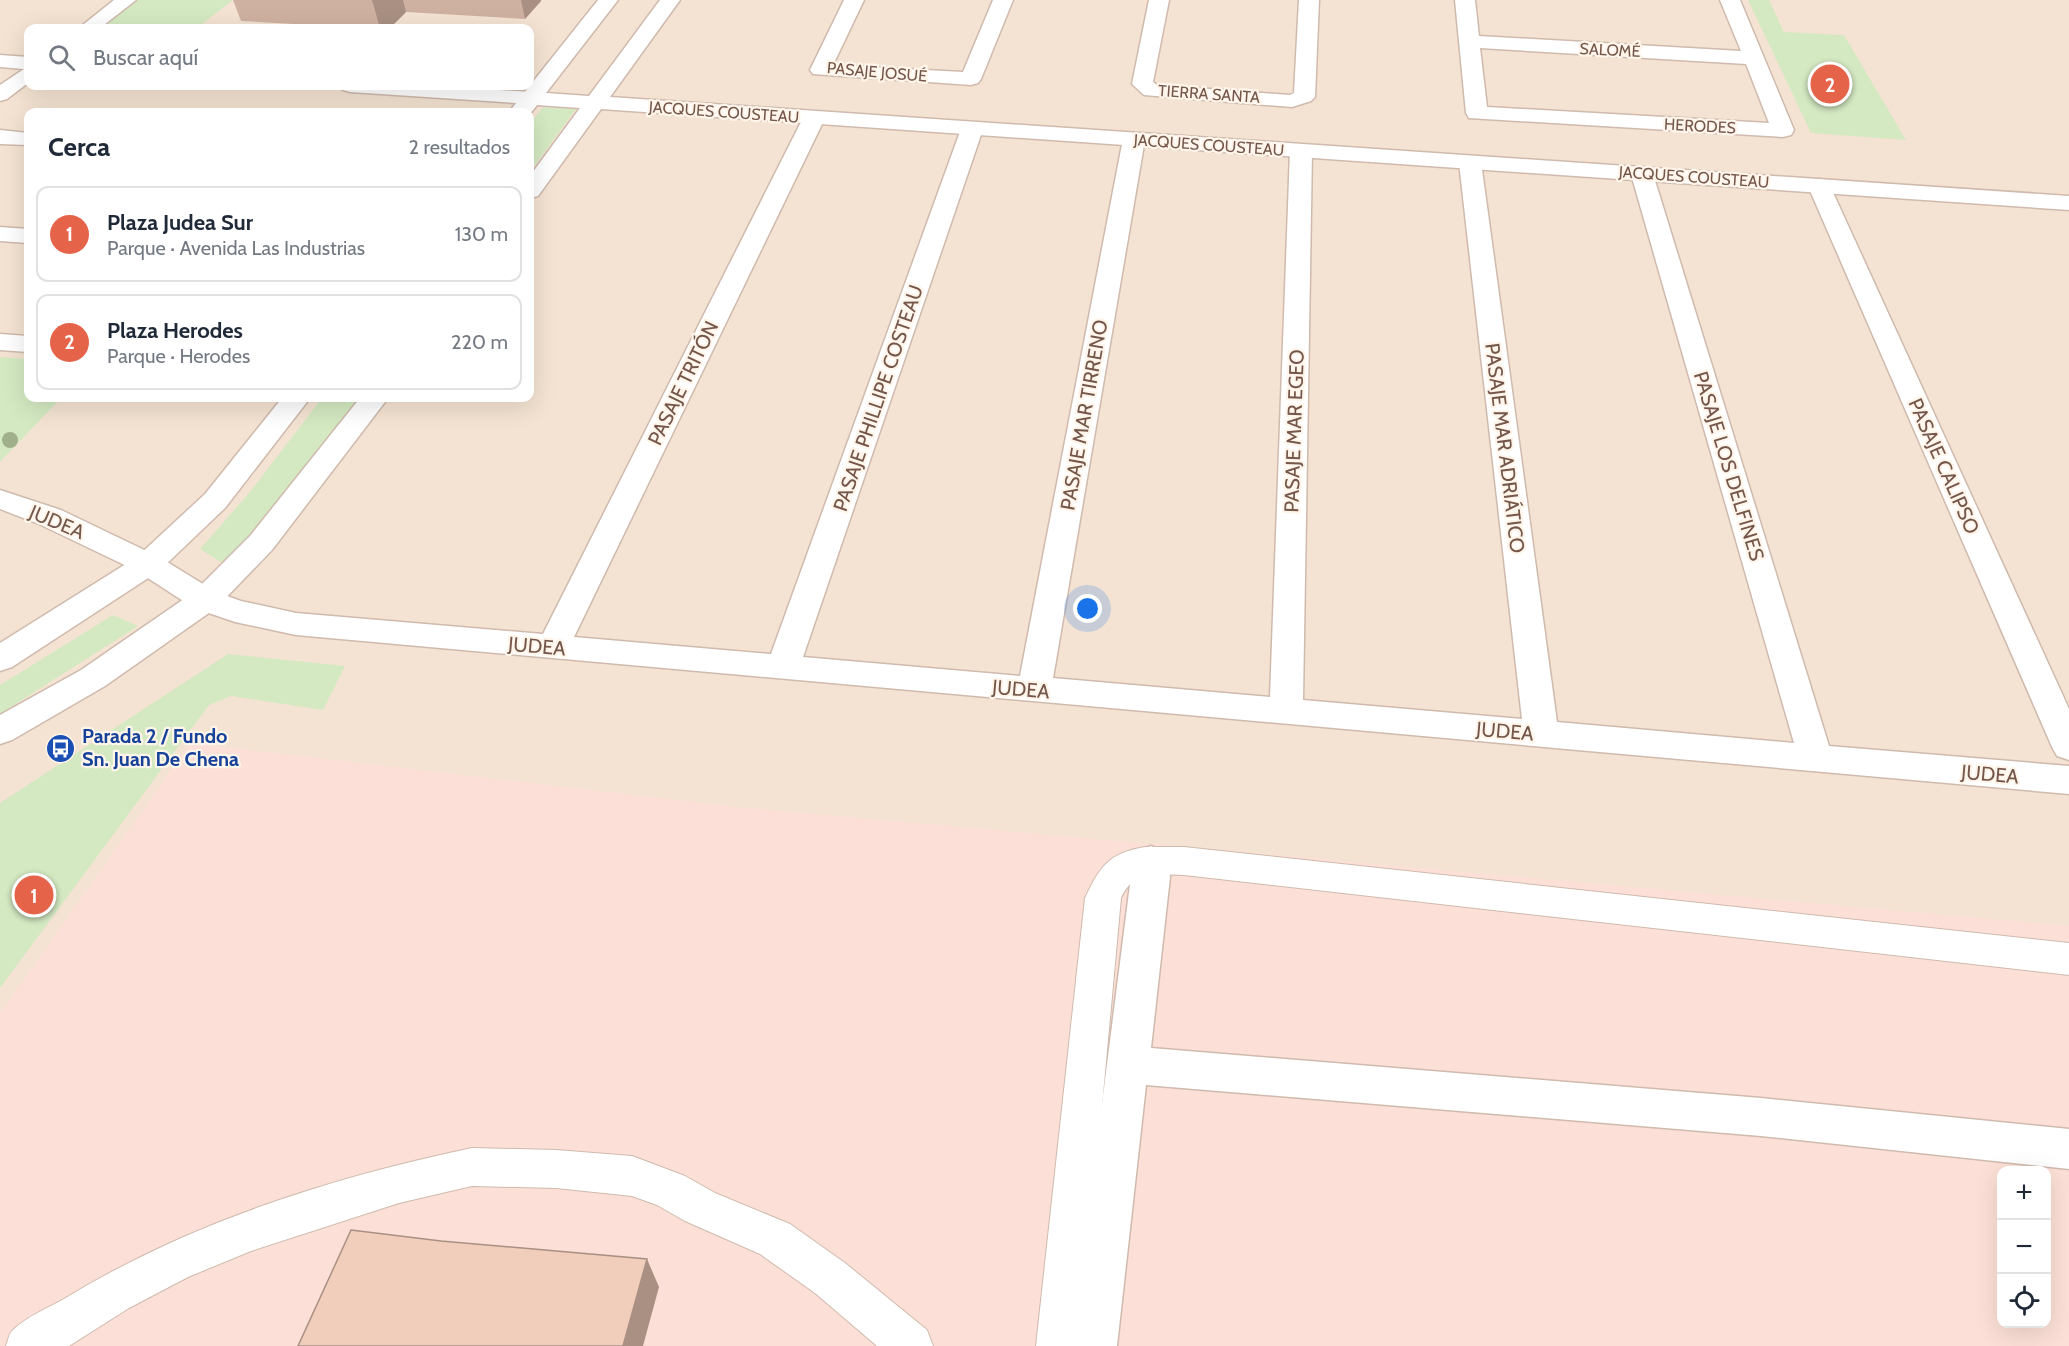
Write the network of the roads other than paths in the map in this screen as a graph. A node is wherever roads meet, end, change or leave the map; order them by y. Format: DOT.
graph roads {
  1 [pos="126,0"];
  2 [pos="608,0"];
  3 [pos="670,0"];
  4 [pos="854,0"];
  5 [pos="1003,0"];
  6 [pos="1159,0"];
  7 [pos="1309,0"];
  8 [pos="1466,0"];
  9 [pos="1730,0"];
  10 [pos="93,24"];
  11 [pos="1467,41"];
  12 [pos="1752,58"];
  13 [pos="0,61"];
  14 [pos="24,63"];
  15 [pos="24,77"];
  16 [pos="387,90"];
  17 [pos="0,95"];
  18 [pos="596,103"];
  19 [pos="525,105"];
  20 [pos="814,118"];
  21 [pos="972,129"];
  22 [pos="0,137"];
  23 [pos="24,139"];
  24 [pos="1134,140"];
  25 [pos="1301,151"];
  26 [pos="1470,162"];
  27 [pos="1642,174"];
  28 [pos="534,186"];
  29 [pos="1819,186"];
  30 [pos="2069,203"];
  31 [pos="0,234"];
  32 [pos="24,236"];
  33 [pos="0,342"];
  34 [pos="24,344"];
  35 [pos="293,402"];
  36 [pos="371,402"];
  37 [pos="0,499"];
  38 [pos="148,564"];
  39 [pos="205,600"];
  40 [pos="553,647"];
  41 [pos="0,659"];
  42 [pos="783,667"];
  43 [pos="1034,690"];
  44 [pos="1286,712"];
  45 [pos="0,731"];
  46 [pos="1541,735"];
  47 [pos="2069,747"];
  48 [pos="1816,759"];
  49 [pos="2069,780"];
  50 [pos="1150,861"];
  51 [pos="2069,959"];
  52 [pos="1127,1065"];
  53 [pos="2069,1149"];
  54 [pos="28,1346"];
  55 [pos="911,1346"];
  56 [pos="1058,1346"];
  57 [pos="1094,1346"];
  1 -- 10 [label="street"];
  2 -- 19 [label="street"];
  3 -- 18 [label="street"];
  4 -- 5 [label="street, PASAJE JOSUÉ"];
  6 -- 7 [label="street, TIERRA SANTA"];
  8 -- 11 [label="street"];
  9 -- 12 [label="street, HERODES"];
  11 -- 12 [label="street, SALOMÉ"];
  11 -- 12 [label="street, HERODES"];
  13 -- 14 [label="street"];
  15 -- 17 [label="street"];
  16 -- 19 [label="street, JACQUES COUSTEAU"];
  18 -- 19 [label="street, JACQUES COUSTEAU"];
  18 -- 20 [label="street, JACQUES COUSTEAU"];
  18 -- 28 [label="street"];
  20 -- 21 [label="street, JACQUES COUSTEAU"];
  20 -- 40 [label="street, PASAJE TRITÓN"];
  21 -- 24 [label="street, JACQUES COUSTEAU"];
  21 -- 42 [label="street, PASAJE PHILLIPE COSTEAU"];
  22 -- 23 [label="street"];
  24 -- 25 [label="street, JACQUES COUSTEAU"];
  24 -- 43 [label="street, PASAJE MAR TIRRENO"];
  25 -- 26 [label="street, JACQUES COUSTEAU"];
  25 -- 44 [label="street, PASAJE MAR EGEO"];
  26 -- 27 [label="street, JACQUES COUSTEAU"];
  26 -- 46 [label="street, PASAJE MAR ADRIÁTICO"];
  27 -- 29 [label="street, JACQUES COUSTEAU"];
  27 -- 48 [label="street, PASAJE LOS DELFINES"];
  29 -- 30 [label="street, JACQUES COUSTEAU"];
  29 -- 47 [label="street, PASAJE CALIPSO"];
  31 -- 32 [label="street"];
  33 -- 34 [label="street"];
  35 -- 38 [label="street"];
  36 -- 39 [label="street"];
  37 -- 38 [label="street, JUDEA"];
  38 -- 39 [label="street, JUDEA"];
  38 -- 41 [label="street"];
  39 -- 40 [label="street, JUDEA"];
  39 -- 45 [label="street"];
  40 -- 42 [label="street, JUDEA"];
  42 -- 43 [label="street, JUDEA"];
  43 -- 44 [label="street, JUDEA"];
  44 -- 46 [label="street, JUDEA"];
  46 -- 48 [label="street, JUDEA"];
  48 -- 49 [label="street, JUDEA"];
  50 -- 51 [label="lane"];
  50 -- 52 [label="street"];
  50 -- 56 [label="lane"];
  52 -- 53 [label="street"];
  52 -- 57 [label="street"];
  54 -- 55 [label="lane"];
}
